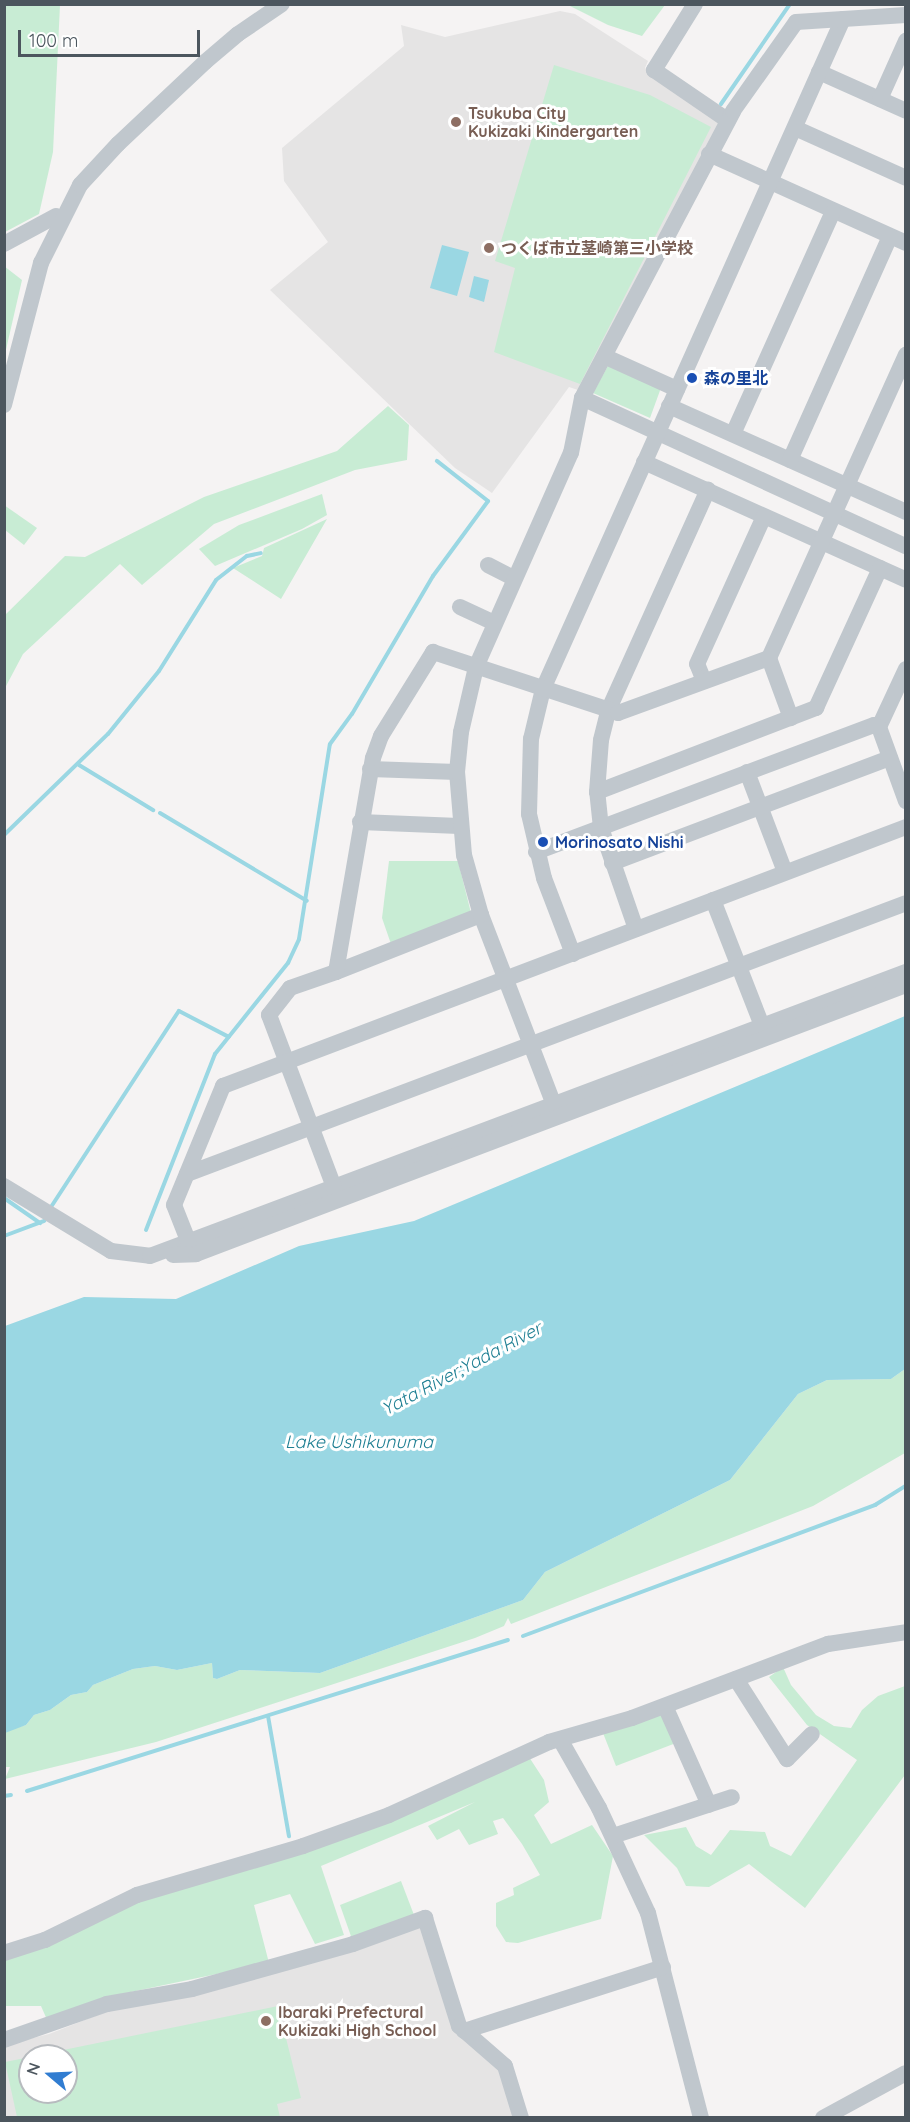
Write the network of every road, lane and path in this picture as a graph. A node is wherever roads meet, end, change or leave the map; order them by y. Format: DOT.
graph roads {
  1 [pos="282,4"];
  2 [pos="695,4"];
  3 [pos="906,15"];
  4 [pos="843,19"];
  5 [pos="906,41"];
  6 [pos="819,72"];
  7 [pos="880,99"];
  8 [pos="906,111"];
  9 [pos="728,120"];
  10 [pos="795,128"];
  11 [pos="709,154"];
  12 [pos="906,178"];
  13 [pos="771,182"];
  14 [pos="833,210"];
  15 [pos="56,216"];
  16 [pos="890,236"];
  17 [pos="906,243"];
  18 [pos="4,244"];
  19 [pos="906,355"];
  20 [pos="606,357"];
  21 [pos="677,388"];
  22 [pos="582,398"];
  23 [pos="4,405"];
  24 [pos="669,406"];
  25 [pos="657,433"];
  26 [pos="733,435"];
  27 [pos="790,460"];
  28 [pos="644,462"];
  29 [pos="846,485"];
  30 [pos="708,490"];
  31 [pos="906,512"];
  32 [pos="833,514"];
  33 [pos="764,516"];
  34 [pos="821,542"];
  35 [pos="906,546"];
  36 [pos="488,565"];
  37 [pos="880,568"];
  38 [pos="514,578"];
  39 [pos="906,580"];
  40 [pos="460,608"];
  41 [pos="495,623"];
  42 [pos="769,658"];
  43 [pos="476,666"];
  44 [pos="906,669"];
  45 [pos="704,681"];
  46 [pos="543,689"];
  47 [pos="608,711"];
  48 [pos="791,718"];
  49 [pos="879,727"];
  50 [pos="890,758"];
  51 [pos="370,769"];
  52 [pos="457,772"];
  53 [pos="747,772"];
  54 [pos="597,792"];
  55 [pos="906,801"];
  56 [pos="760,806"];
  57 [pos="360,822"];
  58 [pos="459,826"];
  59 [pos="906,827"];
  60 [pos="602,828"];
  61 [pos="536,852"];
  62 [pos="612,862"];
  63 [pos="785,872"];
  64 [pos="713,900"];
  65 [pos="906,903"];
  66 [pos="481,915"];
  67 [pos="636,929"];
  68 [pos="573,954"];
  69 [pos="738,966"];
  70 [pos="336,972"];
  71 [pos="906,972"];
  72 [pos="506,978"];
  73 [pos="906,985"];
  74 [pos="762,1026"];
  75 [pos="531,1044"];
  76 [pos="286,1062"];
  77 [pos="554,1105"];
  78 [pos="311,1127"];
  79 [pos="187,1174"];
  80 [pos="4,1186"];
  81 [pos="334,1187"];
  82 [pos="189,1243"];
  83 [pos="162,1254"];
  84 [pos="906,1632"];
  85 [pos="736,1678"];
  86 [pos="665,1706"];
  87 [pos="812,1734"];
  88 [pos="561,1741"];
  89 [pos="732,1797"];
  90 [pos="709,1805"];
  91 [pos="613,1836"];
  92 [pos="4,1953"];
  93 [pos="663,1967"];
  94 [pos="464,2031"];
  95 [pos="4,2040"];
  96 [pos="906,2073"];
  97 [pos="520,2118"];
  98 [pos="702,2118"];
  99 [pos="823,2118"];
  1 -- 23 [label="street"];
  2 -- 9 [label="street"];
  3 -- 4 [label="street"];
  4 -- 6 [label="street"];
  4 -- 9 [label="street"];
  5 -- 7 [label="street"];
  6 -- 7 [label="street"];
  6 -- 10 [label="street"];
  7 -- 8 [label="street"];
  9 -- 11 [label="street"];
  10 -- 12 [label="street"];
  10 -- 13 [label="street"];
  11 -- 13 [label="street"];
  11 -- 20 [label="street"];
  13 -- 14 [label="street"];
  13 -- 21 [label="street"];
  14 -- 16 [label="street"];
  14 -- 26 [label="street"];
  15 -- 18 [label="street"];
  16 -- 17 [label="street"];
  16 -- 27 [label="street"];
  19 -- 29 [label="street"];
  20 -- 21 [label="street"];
  20 -- 22 [label="street"];
  21 -- 24 [label="street"];
  22 -- 25 [label="street"];
  22 -- 38 [label="street"];
  24 -- 25 [label="street"];
  24 -- 26 [label="street"];
  25 -- 28 [label="street"];
  25 -- 32 [label="street"];
  26 -- 27 [label="street"];
  27 -- 29 [label="street"];
  28 -- 30 [label="street"];
  28 -- 46 [label="street"];
  29 -- 31 [label="street"];
  29 -- 32 [label="street"];
  30 -- 33 [label="street"];
  30 -- 47 [label="street"];
  32 -- 34 [label="street"];
  32 -- 35 [label="street"];
  33 -- 34 [label="street"];
  33 -- 45 [label="street"];
  34 -- 37 [label="street"];
  34 -- 42 [label="street"];
  36 -- 38 [label="street"];
  37 -- 39 [label="street"];
  37 -- 48 [label="street"];
  38 -- 41 [label="street"];
  40 -- 41 [label="street"];
  41 -- 43 [label="street"];
  42 -- 45 [label="street"];
  42 -- 48 [label="street"];
  43 -- 46 [label="street"];
  43 -- 51 [label="street"];
  43 -- 52 [label="street"];
  44 -- 49 [label="street"];
  45 -- 47 [label="street"];
  46 -- 47 [label="street"];
  46 -- 61 [label="street"];
  47 -- 54 [label="street"];
  48 -- 54 [label="street"];
  49 -- 50 [label="street"];
  49 -- 53 [label="street"];
  50 -- 55 [label="street"];
  50 -- 56 [label="street"];
  51 -- 52 [label="street"];
  51 -- 57 [label="street"];
  52 -- 58 [label="street"];
  53 -- 56 [label="street"];
  53 -- 60 [label="street"];
  54 -- 60 [label="street"];
  56 -- 62 [label="street"];
  56 -- 63 [label="street"];
  57 -- 58 [label="street"];
  57 -- 70 [label="street"];
  58 -- 66 [label="street"];
  59 -- 63 [label="street"];
  60 -- 61 [label="street"];
  60 -- 62 [label="street"];
  61 -- 68 [label="street"];
  62 -- 67 [label="street"];
  63 -- 64 [label="street"];
  64 -- 67 [label="street"];
  64 -- 69 [label="street"];
  65 -- 69 [label="street"];
  66 -- 70 [label="street"];
  66 -- 72 [label="street"];
  67 -- 68 [label="street"];
  68 -- 72 [label="street"];
  69 -- 74 [label="street"];
  69 -- 75 [label="street"];
  70 -- 76 [label="street"];
  71 -- 74 [label="street"];
  72 -- 75 [label="street"];
  72 -- 76 [label="street"];
  73 -- 83 [label="street"];
  74 -- 77 [label="street"];
  75 -- 77 [label="street"];
  75 -- 78 [label="street"];
  76 -- 78 [label="street"];
  76 -- 79 [label="street"];
  77 -- 81 [label="street"];
  78 -- 79 [label="street"];
  78 -- 81 [label="street"];
  79 -- 82 [label="street"];
  80 -- 83 [label="street"];
  81 -- 82 [label="street"];
  82 -- 83 [label="street"];
  84 -- 85 [label="street"];
  85 -- 86 [label="street"];
  85 -- 87 [label="street"];
  86 -- 88 [label="street"];
  86 -- 90 [label="street"];
  88 -- 91 [label="street"];
  88 -- 92 [label="street"];
  89 -- 90 [label="street"];
  90 -- 91 [label="street"];
  91 -- 93 [label="street"];
  93 -- 94 [label="street"];
  93 -- 98 [label="street"];
  94 -- 95 [label="street"];
  94 -- 97 [label="street"];
  96 -- 99 [label="street"];
}
